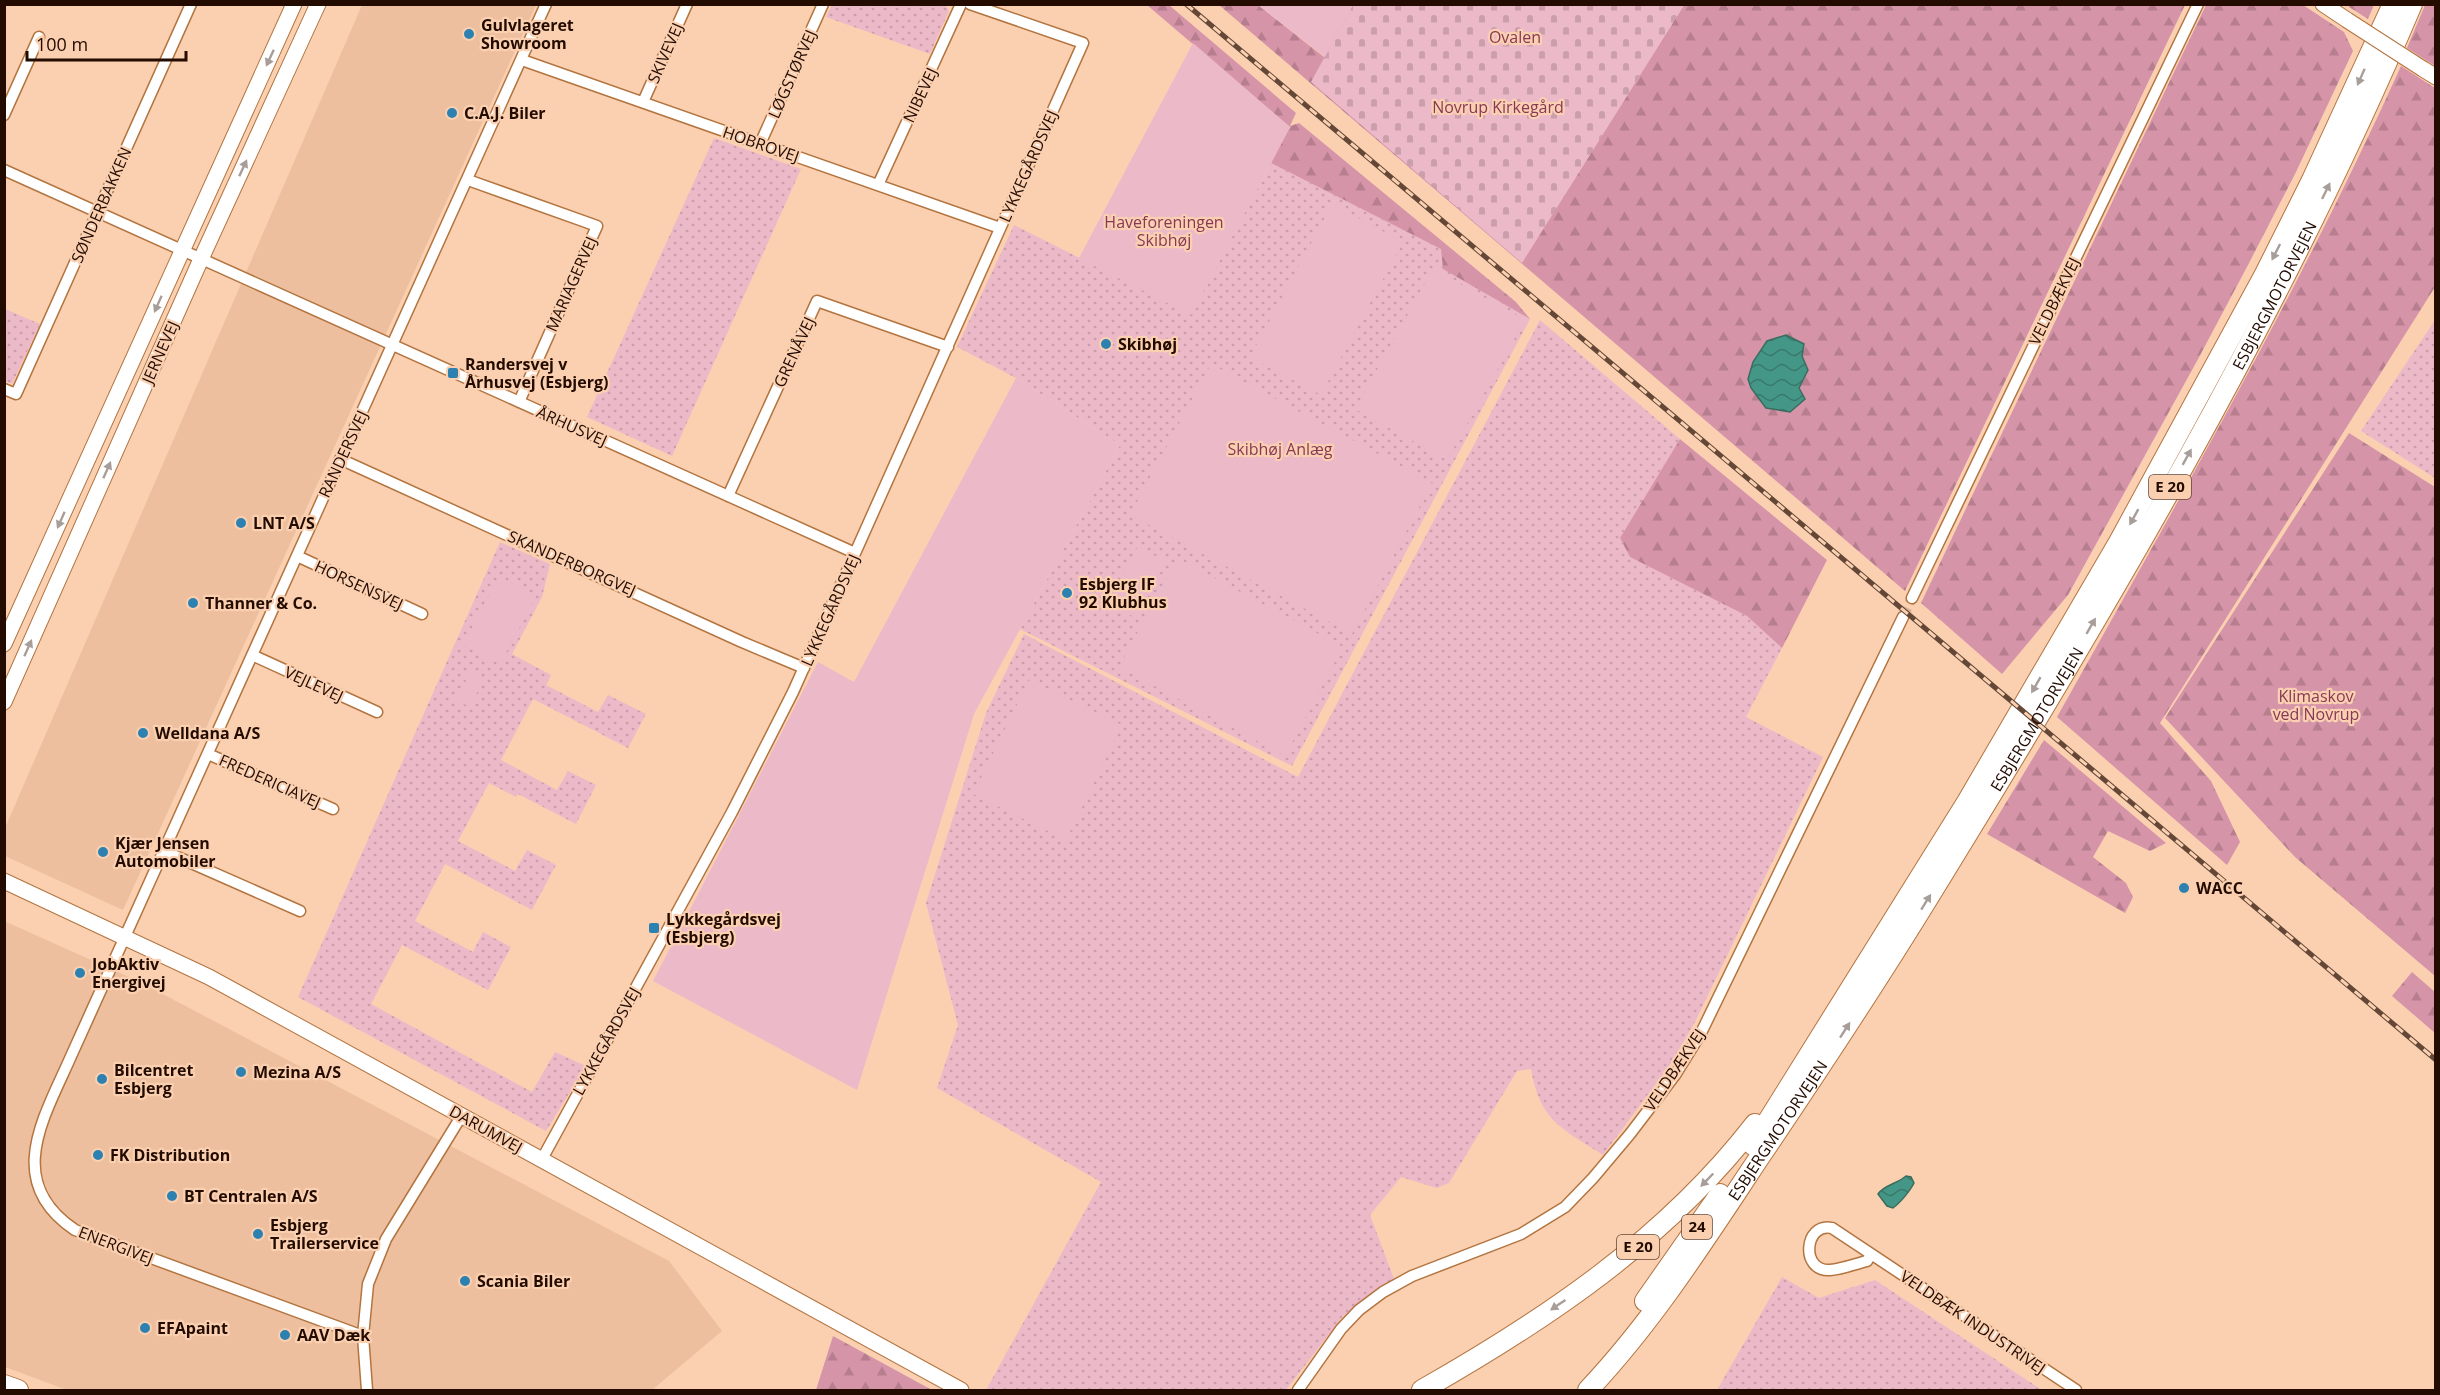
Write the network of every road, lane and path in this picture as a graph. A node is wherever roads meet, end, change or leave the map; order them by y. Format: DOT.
graph roads {
  1 [pos="191,4"];
  2 [pos="294,4"];
  3 [pos="318,4"];
  4 [pos="546,4"];
  5 [pos="687,4"];
  6 [pos="823,4"];
  7 [pos="961,4"];
  8 [pos="970,4"];
  9 [pos="2198,4"];
  10 [pos="2323,4"];
  11 [pos="2393,4"];
  12 [pos="2412,4"];
  13 [pos="39,37"];
  14 [pos="522,60"];
  15 [pos="2429,73"];
  16 [pos="643,102"];
  17 [pos="4,115"];
  18 [pos="760,144"];
  19 [pos="4,170"];
  20 [pos="468,180"];
  21 [pos="878,185"];
  22 [pos="98,213"];
  23 [pos="1000,228"];
  24 [pos="192,255"];
  25 [pos="392,345"];
  26 [pos="948,346"];
  27 [pos="4,389"];
  28 [pos="519,402"];
  29 [pos="340,459"];
  30 [pos="728,496"];
  31 [pos="855,553"];
  32 [pos="297,556"];
  33 [pos="1912,598"];
  34 [pos="422,614"];
  35 [pos="1902,617"];
  36 [pos="4,644"];
  37 [pos="252,655"];
  38 [pos="804,668"];
  39 [pos="4,702"];
  40 [pos="376,712"];
  41 [pos="208,754"];
  42 [pos="333,809"];
  43 [pos="164,850"];
  44 [pos="4,881"];
  45 [pos="300,911"];
  46 [pos="126,937"];
  47 [pos="1809,1053"];
  48 [pos="462,1115"];
  49 [pos="542,1160"];
  50 [pos="1871,1254"];
  51 [pos="1685,1271"];
  52 [pos="363,1336"];
  53 [pos="4,1385"];
  54 [pos="18,1390"];
  55 [pos="367,1390"];
  56 [pos="961,1390"];
  57 [pos="1298,1390"];
  58 [pos="1422,1390"];
  59 [pos="1571,1390"];
  60 [pos="1588,1390"];
  61 [pos="1605,1390"];
  62 [pos="2076,1390"];
  1 -- 22 [label="street, SØNDERBAKKEN"];
  2 -- 24 [label="main road, one-way"];
  24 -- 3 [label="main road, JERNEVEJ, one-way"];
  4 -- 14 [label="street, RANDERSVEJ"];
  5 -- 16 [label="street, SKIVEVEJ"];
  6 -- 18 [label="street, LØGSTØRVEJ"];
  7 -- 21 [label="street, NIBEVEJ"];
  8 -- 23 [label="street, LYKKEGÅRDSVEJ"];
  9 -- 33 [label="street, VELDBÆKVEJ"];
  10 -- 15 [label="main road, bridge"];
  11 -- 47 [label="highway, ESBJERGMOTORVEJEN / E 20, one-way"];
  51 -- 12 [label="highway, ESBJERGMOTORVEJEN / E 20, one-way"];
  13 -- 17 [label="street"];
  14 -- 16 [label="street, HOBROVEJ"];
  14 -- 20 [label="street, RANDERSVEJ"];
  16 -- 18 [label="street, HOBROVEJ"];
  18 -- 21 [label="street, HOBROVEJ"];
  19 -- 22 [label="street, ÅRHUSVEJ"];
  20 -- 25 [label="street, RANDERSVEJ"];
  20 -- 28 [label="street, MARIAGERVEJ"];
  21 -- 23 [label="street, HOBROVEJ"];
  22 -- 24 [label="street, ÅRHUSVEJ"];
  22 -- 27 [label="street, SØNDERBAKKEN"];
  23 -- 26 [label="street, LYKKEGÅRDSVEJ"];
  24 -- 25 [label="street, ÅRHUSVEJ"];
  24 -- 36 [label="main road, JERNEVEJ, one-way"];
  39 -- 24 [label="main road, JERNEVEJ, one-way"];
  25 -- 28 [label="street, ÅRHUSVEJ"];
  25 -- 29 [label="street, RANDERSVEJ"];
  26 -- 30 [label="street, GRENÅVEJ"];
  26 -- 31 [label="street, LYKKEGÅRDSVEJ"];
  28 -- 30 [label="street, ÅRHUSVEJ"];
  29 -- 32 [label="street, RANDERSVEJ"];
  29 -- 38 [label="street, SKANDERBORGVEJ"];
  30 -- 31 [label="street, ÅRHUSVEJ"];
  31 -- 38 [label="street, LYKKEGÅRDSVEJ"];
  32 -- 34 [label="street, HORSENSVEJ"];
  32 -- 37 [label="street, RANDERSVEJ"];
  35 -- 57 [label="street, VELDBÆKVEJ"];
  37 -- 40 [label="street, VEJLEVEJ"];
  37 -- 41 [label="street, RANDERSVEJ"];
  38 -- 49 [label="street, LYKKEGÅRDSVEJ"];
  41 -- 42 [label="street, FREDERICIAVEJ"];
  41 -- 43 [label="street, RANDERSVEJ"];
  43 -- 45 [label="street"];
  43 -- 46 [label="street, RANDERSVEJ"];
  44 -- 46 [label="main road, DARUMVEJ"];
  46 -- 48 [label="main road, DARUMVEJ"];
  46 -- 52 [label="street, ENERGIVEJ"];
  47 -- 58 [label="highway, E 20, one-way"];
  47 -- 59 [label="highway, ESBJERGMOTORVEJEN / 24"];
  48 -- 49 [label="main road, DARUMVEJ"];
  48 -- 52 [label="street"];
  49 -- 56 [label="main road, DARUMVEJ"];
  50 -- 50 [label="street, VELDBÆK INDUSTRIVEJ"];
  50 -- 62 [label="street, VELDBÆK INDUSTRIVEJ"];
  51 -- 60 [label="highway, ESBJERGMOTORVEJEN / E 20"];
  51 -- 61 [label="highway"];
  52 -- 55 [label="street"];
  53 -- 54 [label="highway"];
}
